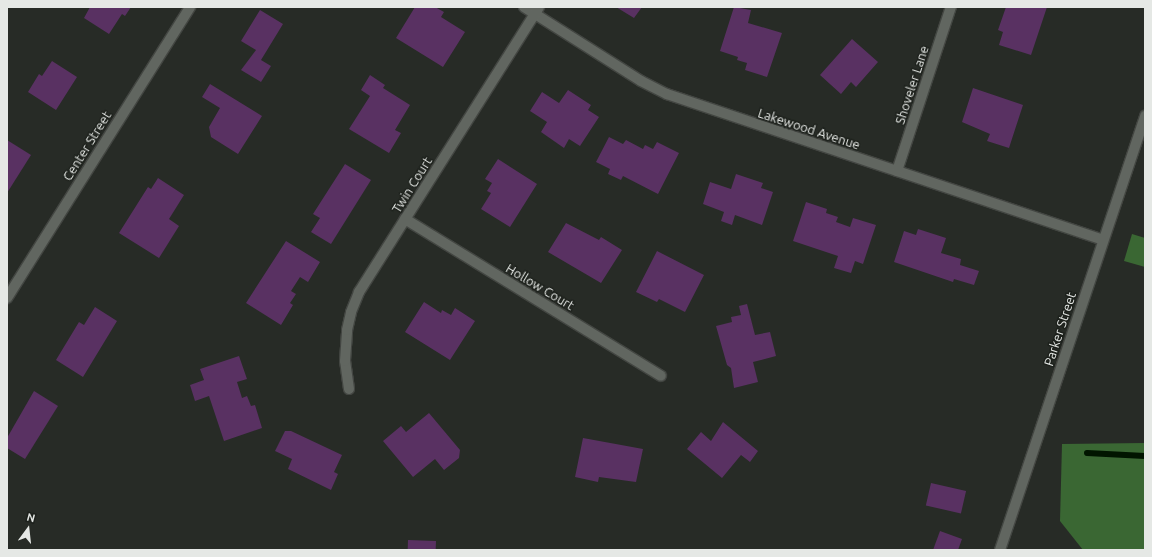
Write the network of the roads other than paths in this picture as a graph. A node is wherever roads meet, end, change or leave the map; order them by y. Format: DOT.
graph roads {
  1 [pos="190,7"];
  2 [pos="524,7"];
  3 [pos="952,7"];
  4 [pos="537,10"];
  5 [pos="1145,116"];
  6 [pos="897,171"];
  7 [pos="405,219"];
  8 [pos="1103,240"];
  9 [pos="7,298"];
  10 [pos="661,376"];
  11 [pos="348,389"];
  12 [pos="1000,550"];
  1 -- 9 [label="street, Center Street"];
  2 -- 4 [label="street, Lakewood Avenue"];
  3 -- 6 [label="street, Shoveler Lane"];
  4 -- 6 [label="street, Lakewood Avenue"];
  4 -- 7 [label="street, Twin Court"];
  5 -- 8 [label="street, Parker Street"];
  6 -- 8 [label="street, Lakewood Avenue"];
  7 -- 10 [label="street, Hollow Court"];
  7 -- 11 [label="street, Twin Court"];
  8 -- 12 [label="street, Parker Street"];
}
